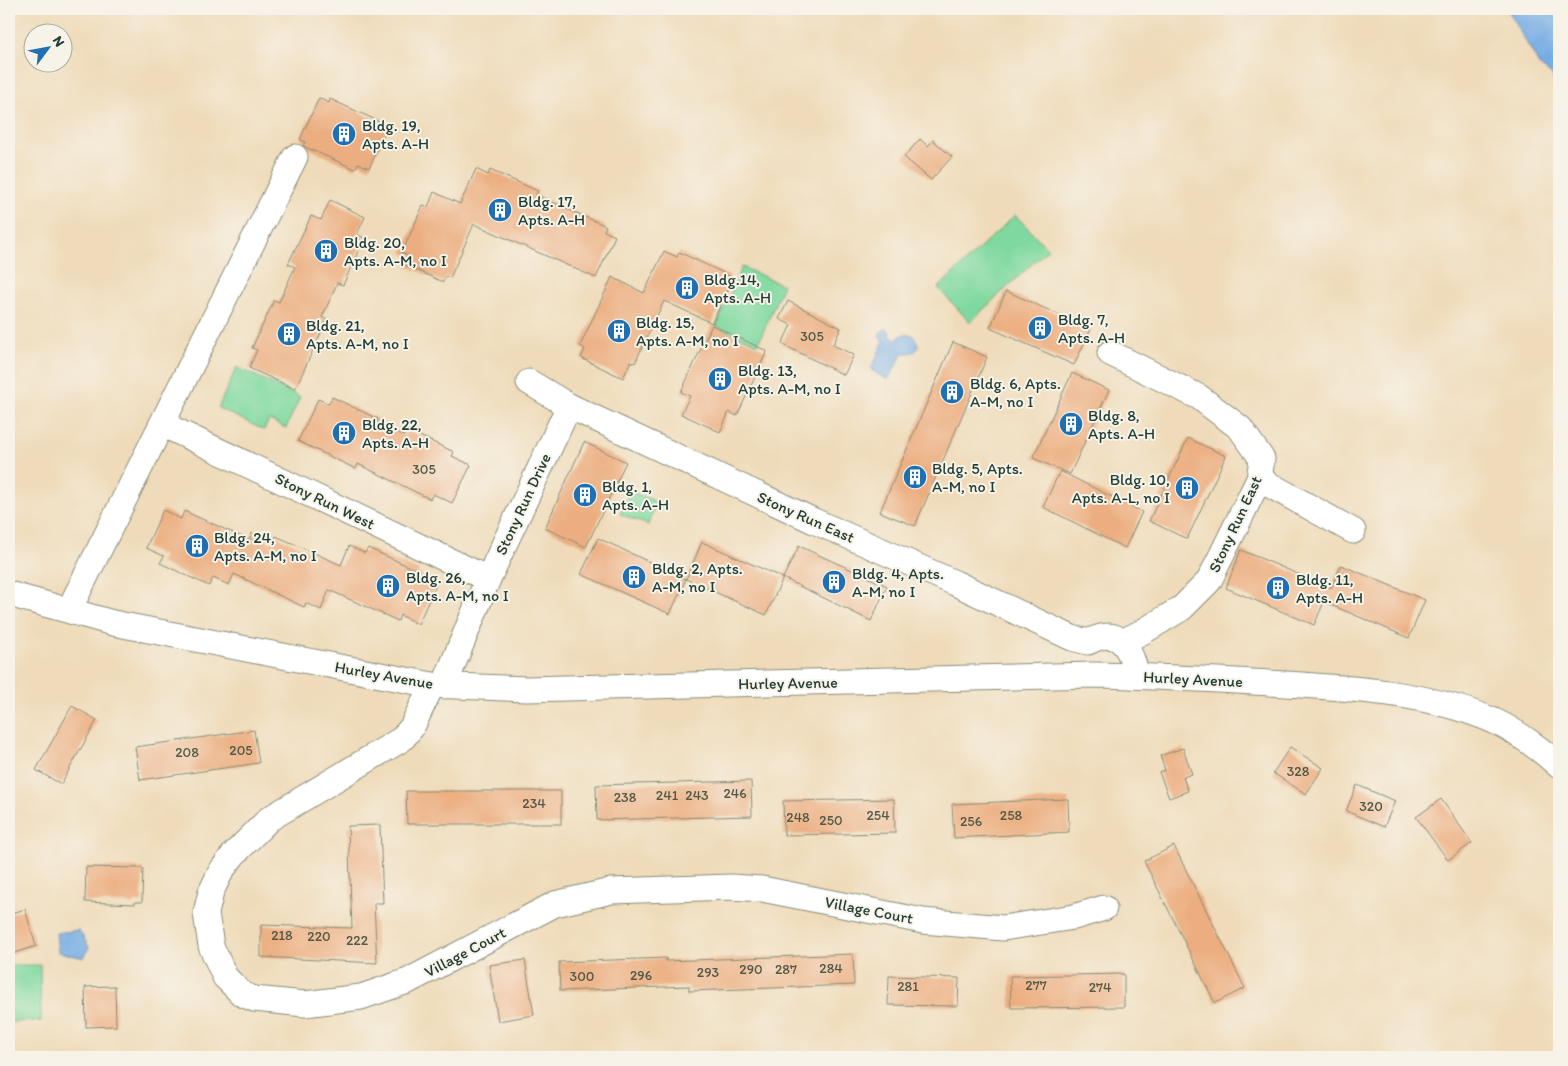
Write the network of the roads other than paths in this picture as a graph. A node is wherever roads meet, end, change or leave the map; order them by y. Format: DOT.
graph roads {
  1 [pos="295,157"];
  2 [pos="1110,353"];
  3 [pos="529,382"];
  4 [pos="568,406"];
  5 [pos="162,424"];
  6 [pos="1259,479"];
  7 [pos="1353,531"];
  8 [pos="488,579"];
  9 [pos="9,594"];
  10 [pos="69,610"];
  11 [pos="1088,642"];
  12 [pos="1122,642"];
  13 [pos="1094,675"];
  14 [pos="1137,676"];
  15 [pos="438,686"];
  16 [pos="1559,766"];
  17 [pos="1104,908"];
  1 -- 5 [label="street"];
  2 -- 6 [label="street, Stony Run East"];
  3 -- 4 [label="street, Stony Run East"];
  4 -- 8 [label="street, Stony Run Drive"];
  4 -- 11 [label="street, Stony Run East"];
  5 -- 8 [label="street, Stony Run West"];
  5 -- 10 [label="street"];
  6 -- 7 [label="street"];
  6 -- 12 [label="street, Stony Run East"];
  8 -- 15 [label="street, Stony Run Drive"];
  9 -- 10 [label="street, Hurley Avenue"];
  10 -- 15 [label="street, Hurley Avenue"];
  11 -- 12 [label="street"];
  11 -- 13 [label="street"];
  12 -- 14 [label="street"];
  13 -- 14 [label="street, Hurley Avenue"];
  13 -- 15 [label="street, Hurley Avenue"];
  14 -- 16 [label="street, Hurley Avenue"];
  15 -- 17 [label="street, Village Court"];
}
